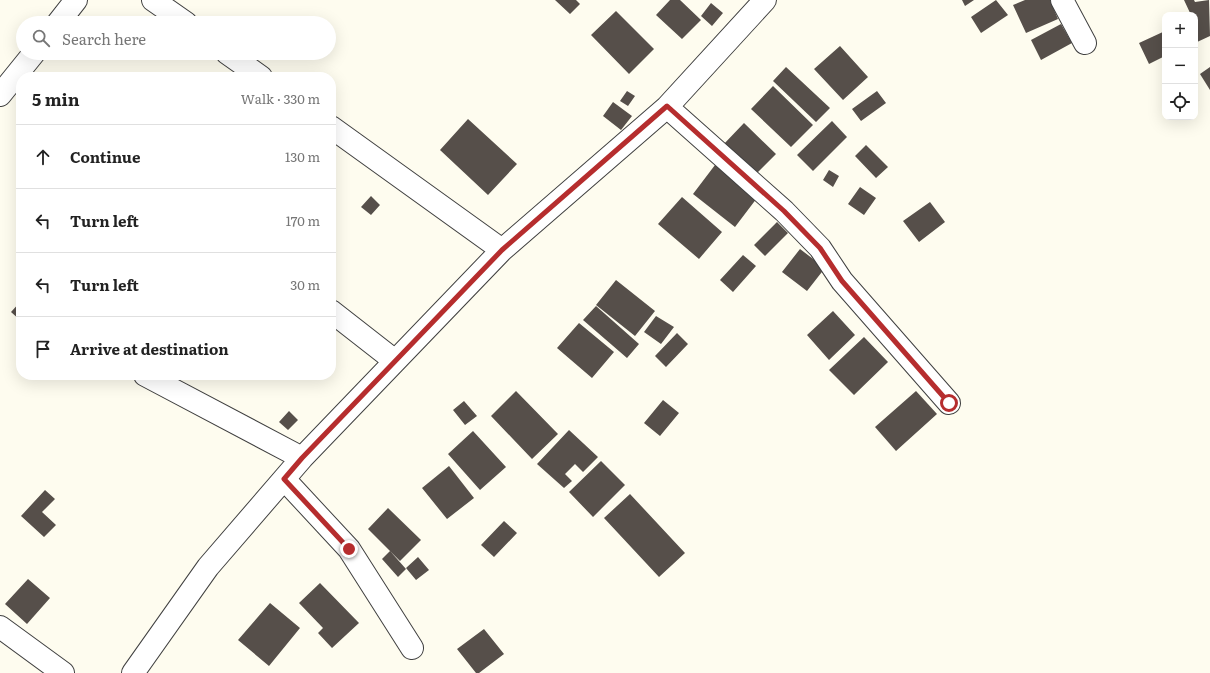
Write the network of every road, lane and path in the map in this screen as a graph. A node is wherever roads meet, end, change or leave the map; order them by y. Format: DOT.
graph roads {
  1 [pos="76,0"];
  2 [pos="153,0"];
  3 [pos="766,0"];
  4 [pos="1062,0"];
  5 [pos="63,16"];
  6 [pos="176,16"];
  7 [pos="1085,42"];
  8 [pos="28,60"];
  9 [pos="237,60"];
  10 [pos="19,72"];
  11 [pos="254,72"];
  12 [pos="16,75"];
  13 [pos="0,95"];
  14 [pos="667,106"];
  15 [pos="336,131"];
  16 [pos="502,250"];
  17 [pos="336,315"];
  18 [pos="395,361"];
  19 [pos="154,380"];
  20 [pos="949,403"];
  21 [pos="302,458"];
  22 [pos="284,479"];
  23 [pos="0,627"];
  24 [pos="412,648"];
  25 [pos="63,673"];
  26 [pos="133,673"];
  1 -- 5 [label="street"];
  2 -- 6 [label="street"];
  3 -- 14 [label="street"];
  4 -- 7 [label="street"];
  8 -- 10 [label="street"];
  9 -- 11 [label="street"];
  12 -- 13 [label="street"];
  14 -- 16 [label="street"];
  14 -- 20 [label="street"];
  15 -- 16 [label="street"];
  16 -- 18 [label="street"];
  17 -- 18 [label="street"];
  18 -- 21 [label="street"];
  19 -- 21 [label="street"];
  21 -- 22 [label="street"];
  22 -- 24 [label="street"];
  22 -- 26 [label="street"];
  23 -- 25 [label="street"];
}
